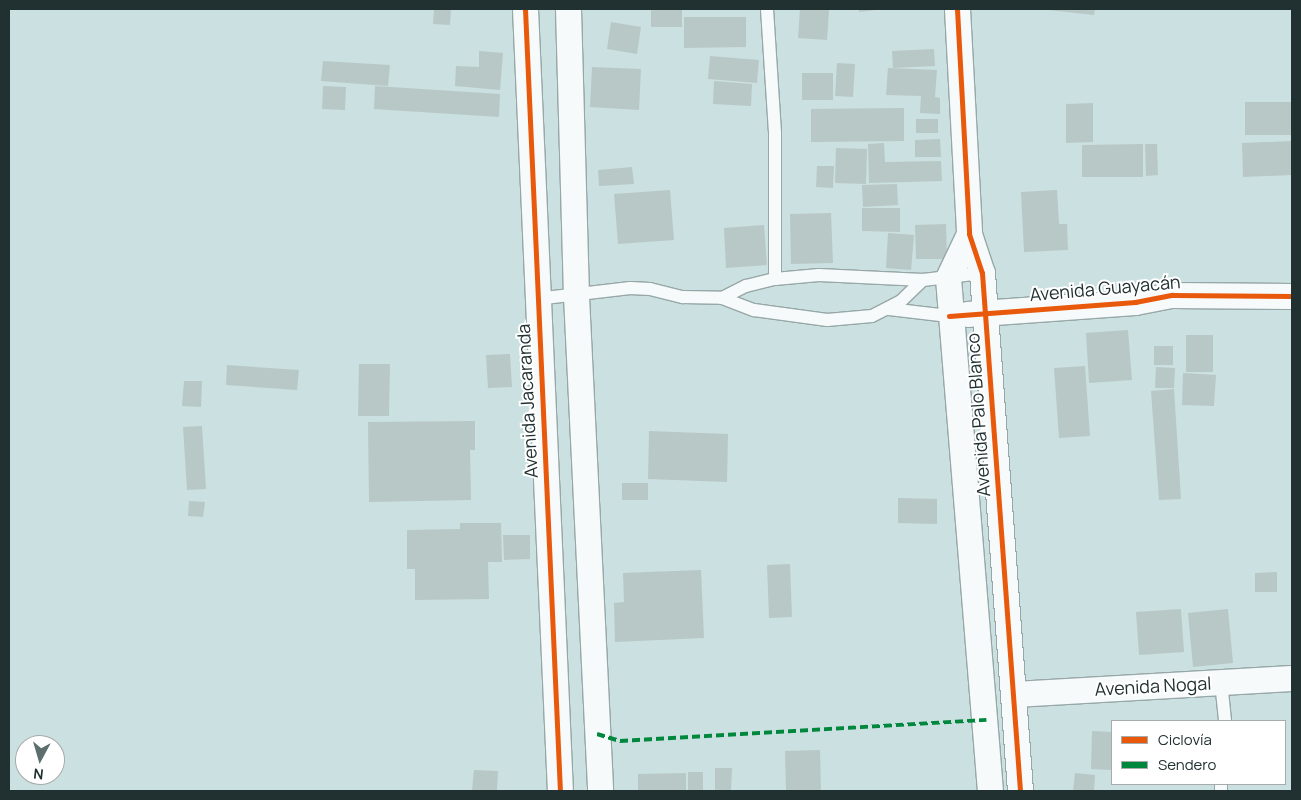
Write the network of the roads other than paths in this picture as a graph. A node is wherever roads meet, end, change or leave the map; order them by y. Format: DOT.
graph roads {
  1 [pos="524,9"];
  2 [pos="568,9"];
  3 [pos="767,9"];
  4 [pos="956,9"];
  5 [pos="969,234"];
  6 [pos="982,274"];
  7 [pos="948,278"];
  8 [pos="775,280"];
  9 [pos="923,280"];
  10 [pos="576,296"];
  11 [pos="1292,296"];
  12 [pos="536,298"];
  13 [pos="722,298"];
  14 [pos="886,309"];
  15 [pos="984,313"];
  16 [pos="949,316"];
  17 [pos="1292,678"];
  18 [pos="1221,682"];
  19 [pos="1014,694"];
  20 [pos="1225,720"];
  21 [pos="597,734"];
  22 [pos="556,736"];
  23 [pos="560,791"];
  24 [pos="600,791"];
  25 [pos="990,791"];
  26 [pos="1020,791"];
  1 -- 12 [label="street, Avenida Jacaranda"];
  2 -- 10 [label="street"];
  3 -- 8 [label="lane"];
  4 -- 5 [label="street, Avenida Palo Blanco"];
  5 -- 6 [label="street, Avenida Palo Blanco"];
  5 -- 7 [label="street, Avenida Palo Blanco"];
  6 -- 7 [label="lane"];
  6 -- 15 [label="street, Avenida Palo Blanco"];
  7 -- 9 [label="lane"];
  7 -- 16 [label="street, Avenida Palo Blanco"];
  8 -- 9 [label="lane"];
  8 -- 13 [label="lane"];
  9 -- 14 [label="lane"];
  10 -- 12 [label="lane"];
  10 -- 13 [label="lane"];
  10 -- 21 [label="street"];
  11 -- 15 [label="street, Avenida Guayacán"];
  12 -- 22 [label="street, Avenida Jacaranda"];
  13 -- 14 [label="lane"];
  14 -- 16 [label="lane"];
  15 -- 16 [label="street, Avenida Guayacán"];
  15 -- 19 [label="street, Avenida Palo Blanco"];
  16 -- 25 [label="street, Avenida Palo Blanco"];
  17 -- 18 [label="street, Avenida Nogal"];
  18 -- 19 [label="street, Avenida Nogal"];
  18 -- 20 [label="lane"];
  19 -- 26 [label="street, Avenida Palo Blanco"];
  21 -- 22 [label="street"];
  21 -- 24 [label="street"];
  22 -- 23 [label="street, Avenida Jacaranda"];
}
